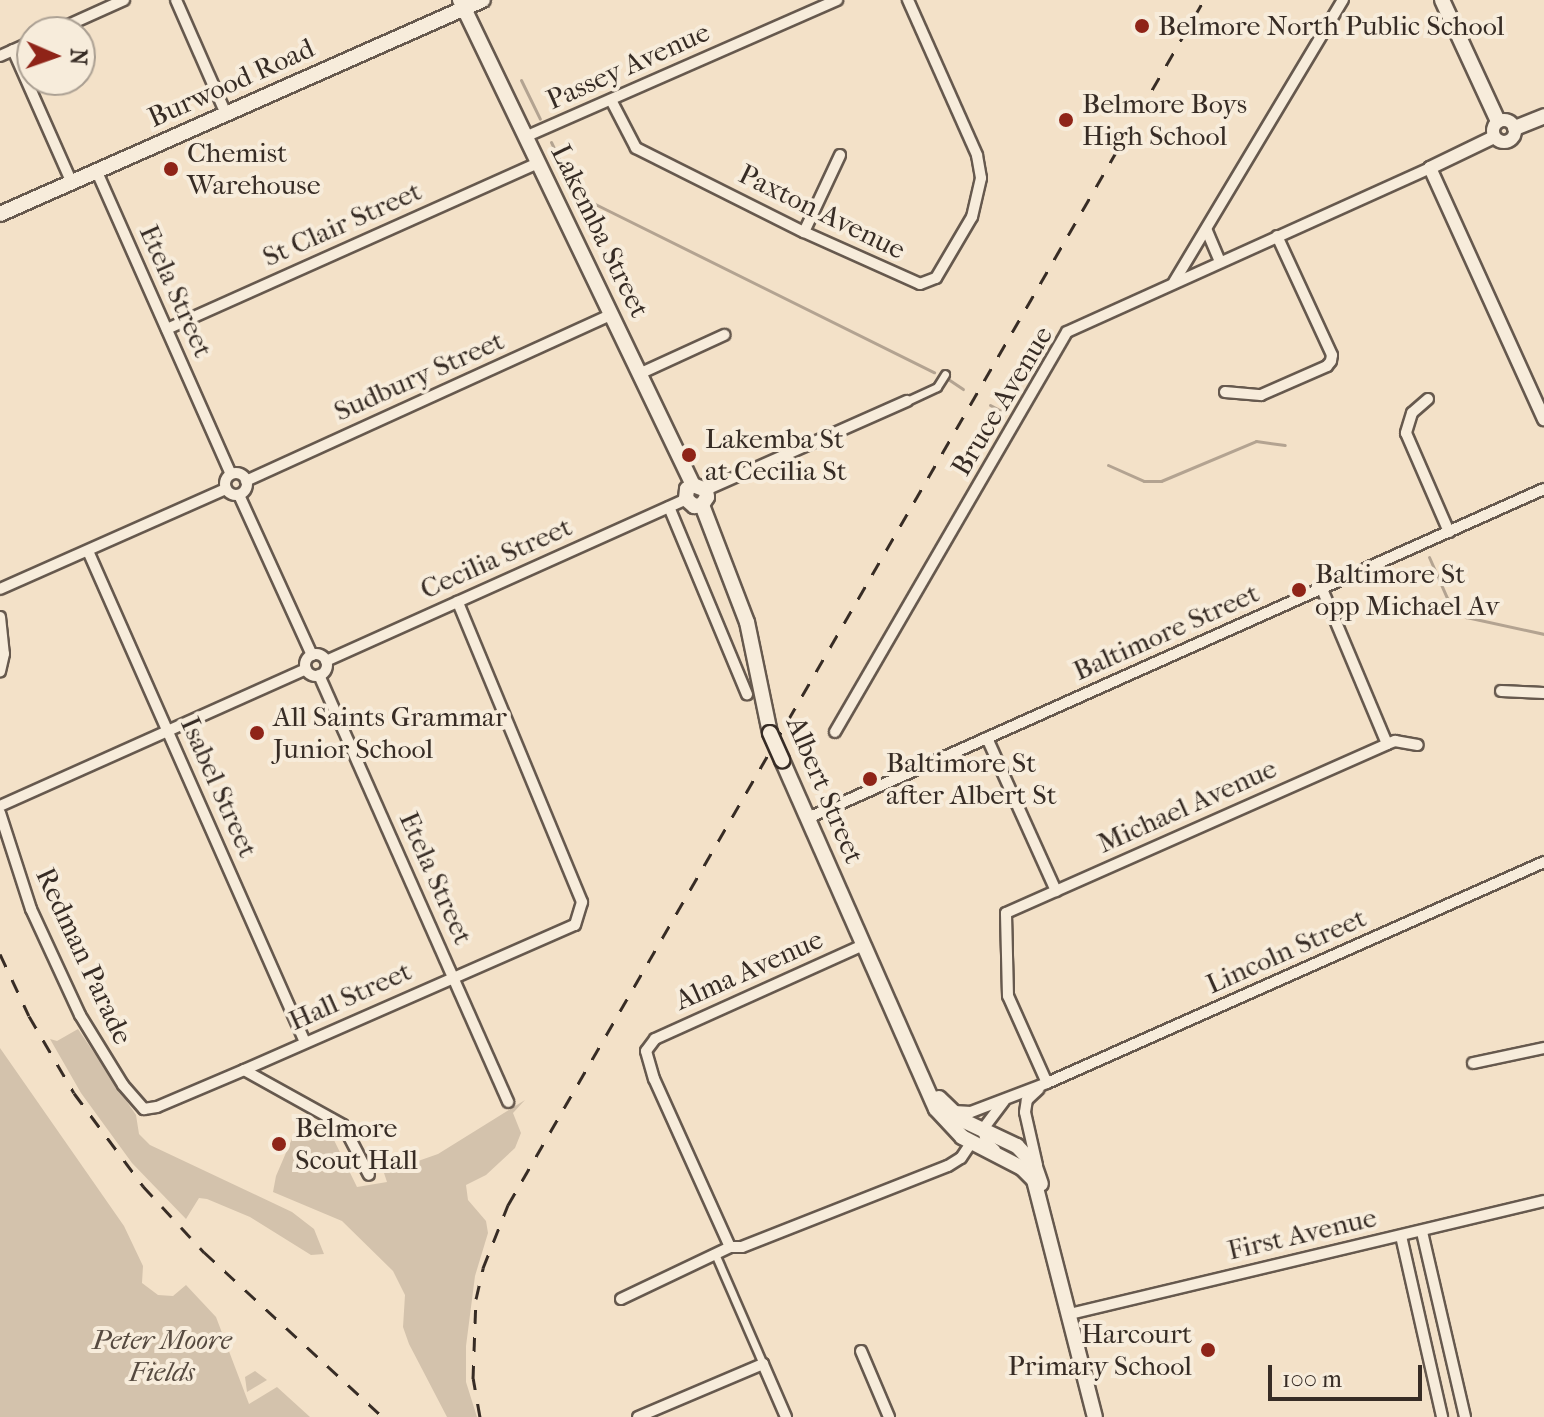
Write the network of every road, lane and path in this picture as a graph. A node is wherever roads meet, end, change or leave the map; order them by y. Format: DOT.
graph roads {
  1 [pos="124,0"];
  2 [pos="176,0"];
  3 [pos="483,0"];
  4 [pos="837,0"];
  5 [pos="908,0"];
  6 [pos="1343,0"];
  7 [pos="1442,0"];
  8 [pos="462,4"];
  9 [pos="88,16"];
  10 [pos="16,49"];
  11 [pos="13,50"];
  12 [pos="0,56"];
  13 [pos="611,100"];
  14 [pos="226,114"];
  15 [pos="1544,116"];
  16 [pos="1498,121"];
  17 [pos="1515,128"];
  18 [pos="525,137"];
  19 [pos="1494,137"];
  20 [pos="840,155"];
  21 [pos="538,163"];
  22 [pos="1430,168"];
  23 [pos="97,172"];
  24 [pos="72,183"];
  25 [pos="0,214"];
  26 [pos="1207,231"];
  27 [pos="804,232"];
  28 [pos="1277,236"];
  29 [pos="1220,261"];
  30 [pos="1173,283"];
  31 [pos="611,315"];
  32 [pos="167,329"];
  33 [pos="724,335"];
  34 [pos="639,374"];
  35 [pos="945,374"];
  36 [pos="1225,392"];
  37 [pos="1428,399"];
  38 [pos="907,401"];
  39 [pos="1544,419"];
  40 [pos="231,474"];
  41 [pos="246,481"];
  42 [pos="226,489"];
  43 [pos="1544,489"];
  44 [pos="700,493"];
  45 [pos="239,495"];
  46 [pos="686,499"];
  47 [pos="669,507"];
  48 [pos="1449,532"];
  49 [pos="88,551"];
  50 [pos="0,589"];
  51 [pos="1322,589"];
  52 [pos="458,602"];
  53 [pos="0,617"];
  54 [pos="312,655"];
  55 [pos="326,661"];
  56 [pos="306,669"];
  57 [pos="0,672"];
  58 [pos="319,675"];
  59 [pos="1501,691"];
  60 [pos="1544,693"];
  61 [pos="747,694"];
  62 [pos="168,730"];
  63 [pos="835,732"];
  64 [pos="987,738"];
  65 [pos="1387,744"];
  66 [pos="1418,745"];
  67 [pos="0,806"];
  68 [pos="0,813"];
  69 [pos="808,818"];
  70 [pos="1543,864"];
  71 [pos="1056,891"];
  72 [pos="863,945"];
  73 [pos="453,976"];
  74 [pos="305,1042"];
  75 [pos="907,1043"];
  76 [pos="1544,1048"];
  77 [pos="1473,1063"];
  78 [pos="244,1070"];
  79 [pos="1047,1083"];
  80 [pos="1007,1097"];
  81 [pos="508,1102"];
  82 [pos="942,1104"];
  83 [pos="144,1109"];
  84 [pos="983,1129"];
  85 [pos="971,1143"];
  86 [pos="1013,1163"];
  87 [pos="369,1175"];
  88 [pos="1040,1176"];
  89 [pos="1544,1201"];
  90 [pos="1045,1213"];
  91 [pos="1422,1232"];
  92 [pos="1401,1236"];
  93 [pos="730,1247"];
  94 [pos="716,1256"];
  95 [pos="621,1299"];
  96 [pos="1070,1314"];
  97 [pos="861,1351"];
  98 [pos="763,1364"];
  99 [pos="638,1417"];
  100 [pos="786,1417"];
  101 [pos="889,1417"];
  102 [pos="1095,1417"];
  103 [pos="1442,1417"];
  104 [pos="1465,1417"];
  1 -- 9 [label="street"];
  2 -- 14 [label="street"];
  3 -- 8 [label="main road, Burwood Road"];
  4 -- 13 [label="street, Passey Avenue"];
  5 -- 27 [label="street, Paxton Avenue"];
  6 -- 26 [label="street"];
  7 -- 16 [label="main road"];
  8 -- 14 [label="main road, Burwood Road"];
  8 -- 18 [label="main road, Lakemba Street"];
  10 -- 11 [label="street"];
  11 -- 12 [label="street"];
  11 -- 24 [label="street"];
  13 -- 18 [label="street, Passey Avenue"];
  13 -- 27 [label="street, Paxton Avenue"];
  14 -- 23 [label="main road, Burwood Road"];
  15 -- 17 [label="main road"];
  16 -- 17 [label="street"];
  16 -- 19 [label="street"];
  17 -- 19 [label="street"];
  18 -- 21 [label="main road, Lakemba Street"];
  19 -- 22 [label="street, Bruce Avenue"];
  20 -- 27 [label="street"];
  21 -- 31 [label="main road, Lakemba Street"];
  21 -- 32 [label="street, St Clair Street"];
  22 -- 28 [label="street, Bruce Avenue"];
  22 -- 39 [label="street"];
  23 -- 24 [label="main road, Burwood Road"];
  23 -- 32 [label="street, Etela Street"];
  24 -- 25 [label="main road, Burwood Road"];
  26 -- 29 [label="street"];
  26 -- 30 [label="street"];
  28 -- 29 [label="street, Bruce Avenue"];
  28 -- 36 [label="street"];
  29 -- 30 [label="street, Bruce Avenue"];
  30 -- 63 [label="street, Bruce Avenue"];
  31 -- 34 [label="main road, Lakemba Street"];
  31 -- 41 [label="street, Sudbury Street"];
  32 -- 40 [label="street, Etela Street"];
  33 -- 34 [label="street"];
  34 -- 44 [label="main road, Lakemba Street"];
  35 -- 38 [label="street"];
  37 -- 48 [label="street"];
  38 -- 44 [label="street"];
  40 -- 41 [label="street"];
  40 -- 42 [label="street"];
  41 -- 45 [label="street"];
  42 -- 45 [label="street"];
  42 -- 49 [label="street"];
  43 -- 48 [label="street, Baltimore Street"];
  44 -- 46 [label="main road"];
  44 -- 69 [label="main road, Albert Street, bridge"];
  45 -- 54 [label="street"];
  46 -- 47 [label="street, Cecilia Street"];
  47 -- 52 [label="street, Cecilia Street"];
  47 -- 61 [label="street"];
  48 -- 51 [label="street, Baltimore Street"];
  49 -- 50 [label="street"];
  49 -- 62 [label="street, Isabel Street"];
  51 -- 64 [label="street, Baltimore Street"];
  51 -- 65 [label="street"];
  52 -- 55 [label="street, Cecilia Street"];
  52 -- 73 [label="street, Hall Street"];
  53 -- 57 [label="street"];
  54 -- 55 [label="street"];
  54 -- 56 [label="street"];
  55 -- 58 [label="street"];
  56 -- 58 [label="street"];
  56 -- 62 [label="street"];
  58 -- 73 [label="street, Etela Street"];
  59 -- 60 [label="street"];
  62 -- 67 [label="street"];
  62 -- 74 [label="street, Isabel Street"];
  64 -- 69 [label="street, Baltimore Street"];
  64 -- 71 [label="street"];
  65 -- 66 [label="street, Michael Avenue"];
  65 -- 71 [label="street, Michael Avenue"];
  68 -- 83 [label="street, Redman Parade"];
  69 -- 72 [label="main road, Albert Street"];
  70 -- 79 [label="street, Lincoln Street"];
  71 -- 79 [label="street, Michael Avenue"];
  72 -- 75 [label="main road, Albert Street"];
  72 -- 93 [label="street, Alma Avenue"];
  73 -- 74 [label="street, Hall Street"];
  73 -- 81 [label="street, Etela Street"];
  74 -- 78 [label="street, Hall Street"];
  75 -- 82 [label="main road, Albert Street"];
  75 -- 85 [label="main road, Albert Street"];
  76 -- 77 [label="street"];
  78 -- 83 [label="street, Hall Street"];
  78 -- 87 [label="street"];
  79 -- 80 [label="street, Lincoln Street"];
  79 -- 88 [label="street"];
  80 -- 82 [label="street, Lincoln Street"];
  80 -- 84 [label="street"];
  82 -- 84 [label="main road, Albert Street"];
  84 -- 86 [label="street"];
  84 -- 88 [label="main road, Albert Street"];
  85 -- 86 [label="main road, Albert Street"];
  85 -- 93 [label="street"];
  86 -- 90 [label="main road, Albert Street"];
  88 -- 90 [label="main road"];
  89 -- 91 [label="street, First Avenue"];
  90 -- 96 [label="main road"];
  91 -- 92 [label="street, First Avenue"];
  91 -- 104 [label="street"];
  92 -- 96 [label="street, First Avenue"];
  92 -- 103 [label="street"];
  93 -- 94 [label="street"];
  94 -- 95 [label="street"];
  94 -- 98 [label="street"];
  96 -- 102 [label="main road"];
  97 -- 101 [label="street"];
  98 -- 99 [label="street"];
  98 -- 100 [label="street"];
}
